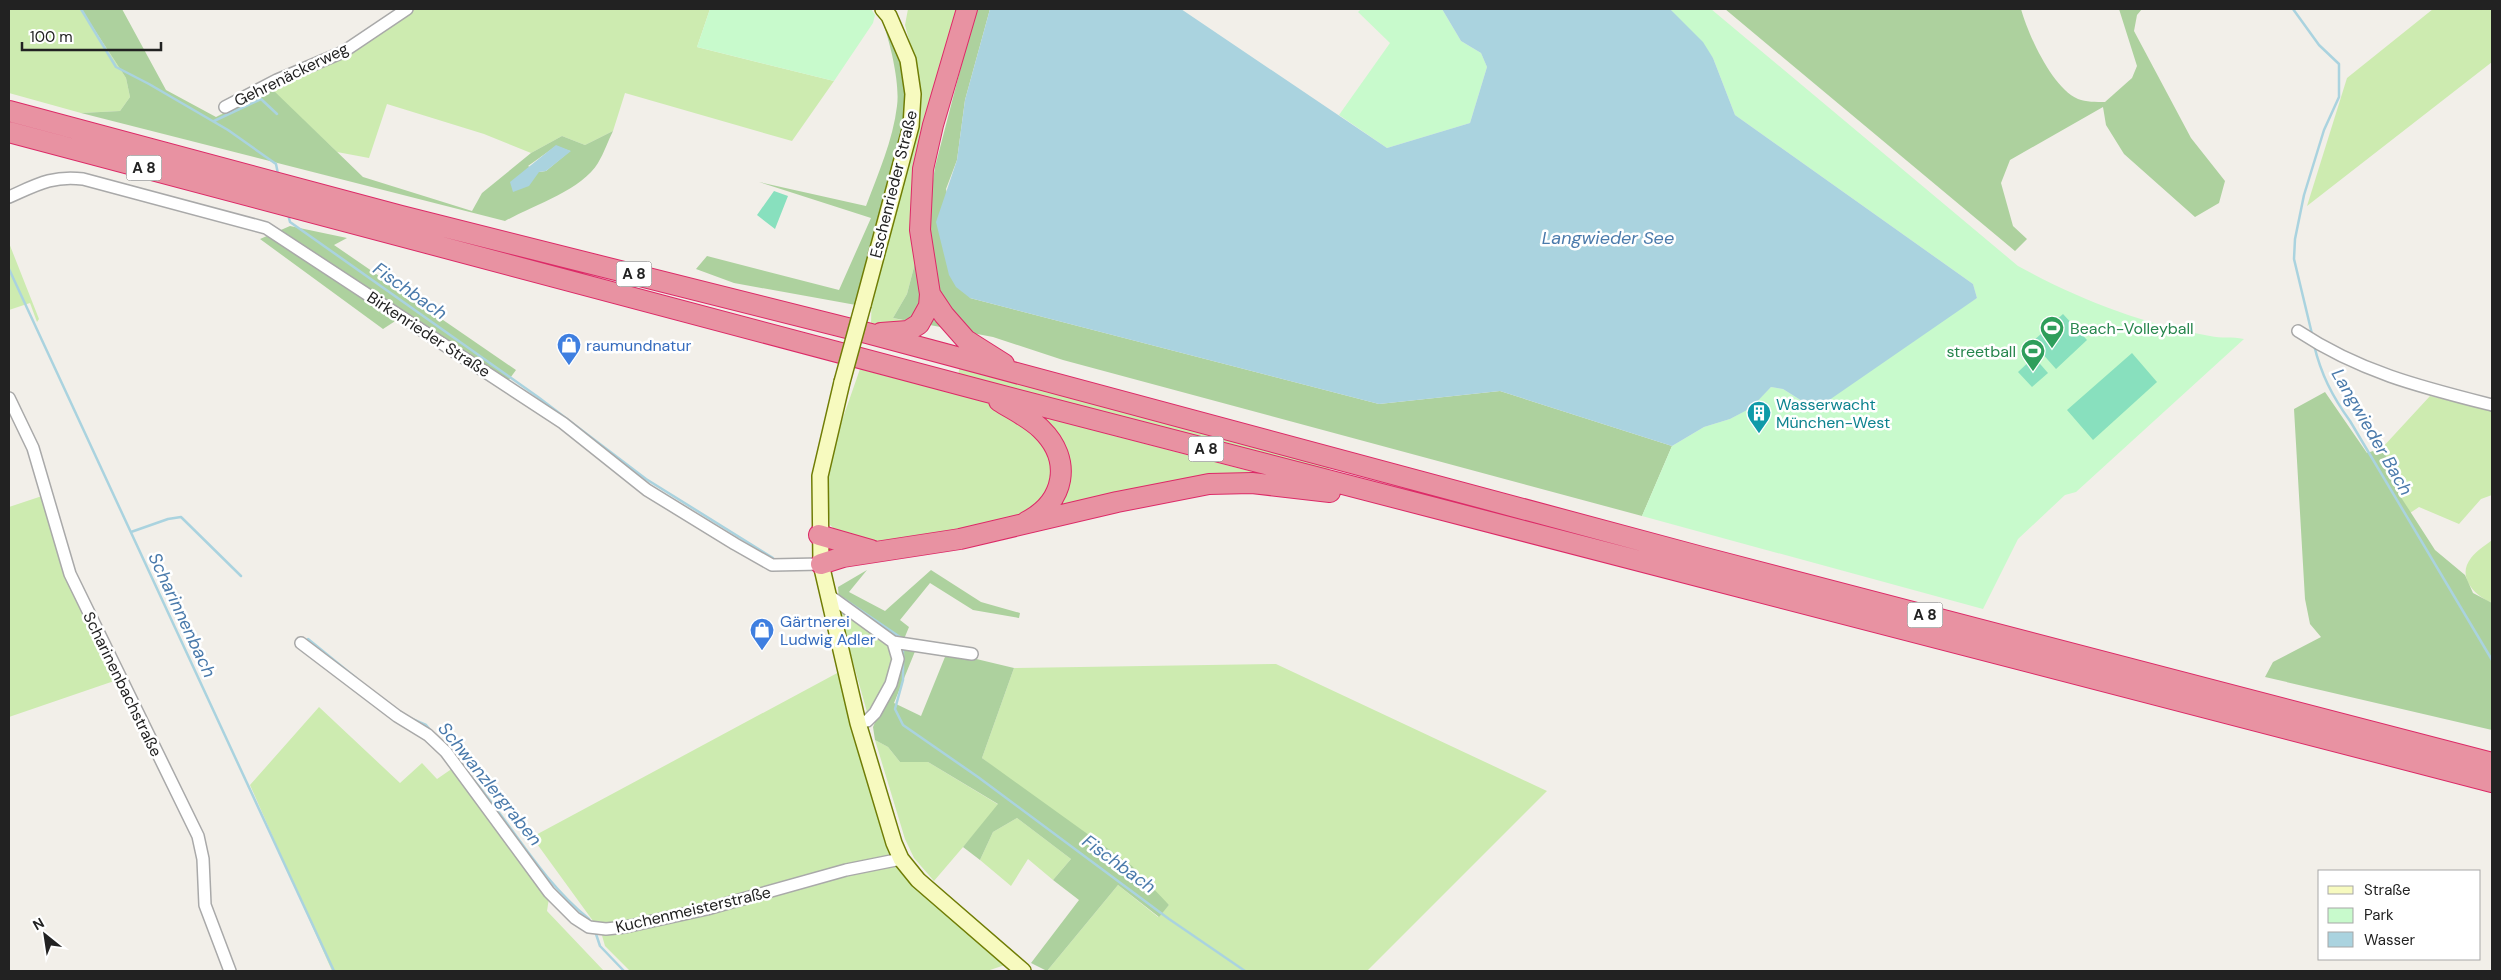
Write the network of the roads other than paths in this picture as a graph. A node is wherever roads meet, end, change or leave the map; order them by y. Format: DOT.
graph roads {
  1 [pos="408,9"];
  2 [pos="889,11"];
  3 [pos="965,12"];
  4 [pos="225,107"];
  5 [pos="9,111"];
  6 [pos="9,132"];
  7 [pos="283,194"];
  8 [pos="9,197"];
  9 [pos="930,294"];
  10 [pos="867,333"];
  11 [pos="2302,334"];
  12 [pos="1020,375"];
  13 [pos="984,391"];
  14 [pos="9,398"];
  15 [pos="2492,405"];
  16 [pos="1428,506"];
  17 [pos="1020,525"];
  18 [pos="819,535"];
  19 [pos="878,551"];
  20 [pos="821,564"];
  21 [pos="827,594"];
  22 [pos="893,642"];
  23 [pos="301,643"];
  24 [pos="972,654"];
  25 [pos="858,723"];
  26 [pos="2492,763"];
  27 [pos="2492,782"];
  28 [pos="901,859"];
  29 [pos="230,971"];
  30 [pos="1023,971"];
  1 -- 4 [label="street, Gehrenäckerweg"];
  2 -- 18 [label="street, Eschenrieder Straße, bridge"];
  3 -- 9 [label="highway"];
  5 -- 7 [label="highway, A 8"];
  6 -- 7 [label="highway, A 8"];
  7 -- 10 [label="highway, A 8"];
  7 -- 13 [label="highway, A 8"];
  8 -- 20 [label="street, Birkenrieder Straße"];
  9 -- 10 [label="highway"];
  9 -- 12 [label="highway"];
  10 -- 12 [label="highway, A 8"];
  11 -- 15 [label="street"];
  12 -- 26 [label="highway, A 8"];
  13 -- 16 [label="highway, A 8"];
  13 -- 17 [label="highway"];
  14 -- 29 [label="street, Scharinenbachstraße"];
  16 -- 17 [label="highway"];
  16 -- 27 [label="highway, A 8"];
  17 -- 19 [label="highway"];
  18 -- 19 [label="highway"];
  18 -- 20 [label="street"];
  19 -- 20 [label="highway"];
  20 -- 21 [label="street"];
  21 -- 22 [label="street"];
  21 -- 25 [label="street"];
  22 -- 24 [label="street"];
  22 -- 25 [label="street"];
  23 -- 28 [label="street, Kuchenmeisterstraße"];
  25 -- 28 [label="street"];
  28 -- 30 [label="street"];
}
